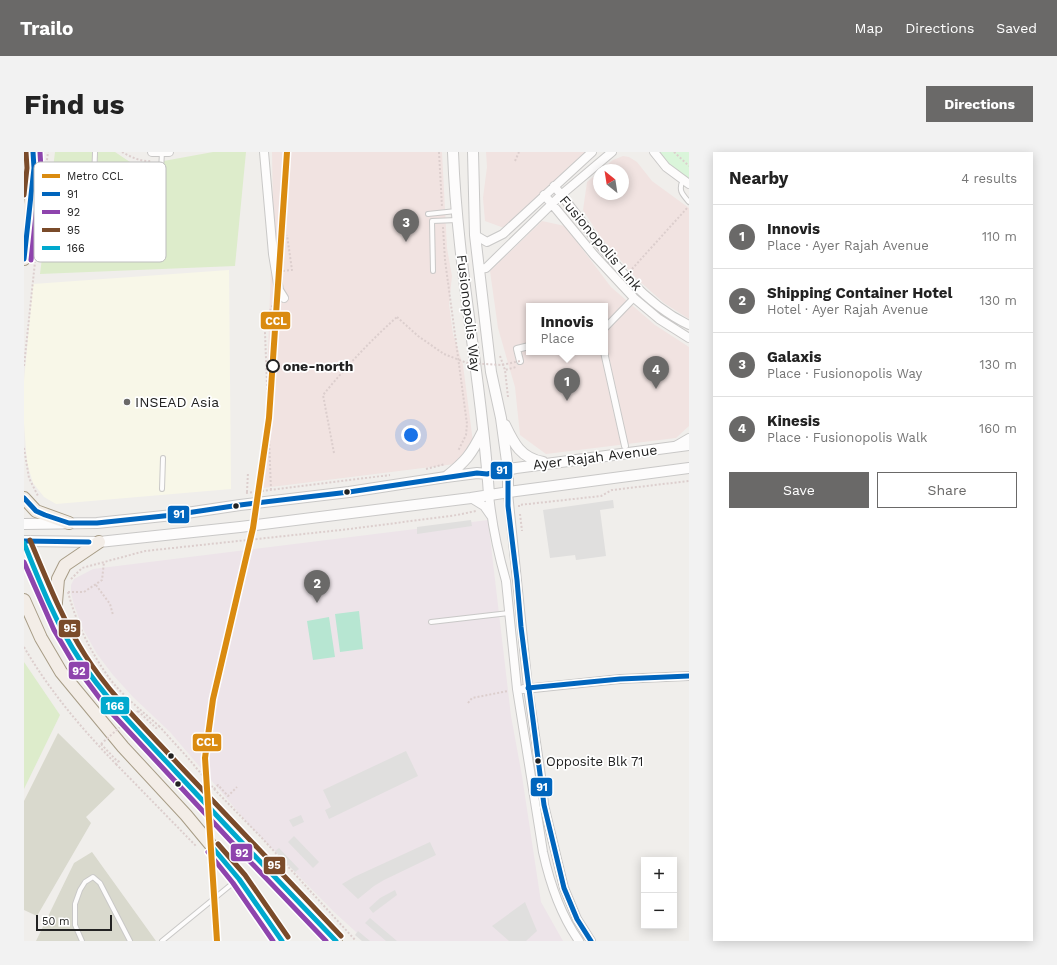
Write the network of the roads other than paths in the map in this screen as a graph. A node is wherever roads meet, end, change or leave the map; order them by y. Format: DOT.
graph roads {
  1 [pos="33,152"];
  2 [pos="39,152"];
  3 [pos="152,152"];
  4 [pos="162,152"];
  5 [pos="169,152"];
  6 [pos="264,152"];
  7 [pos="453,152"];
  8 [pos="473,152"];
  9 [pos="592,152"];
  10 [pos="612,152"];
  11 [pos="654,152"];
  12 [pos="36,162"];
  13 [pos="34,168"];
  14 [pos="565,176"];
  15 [pos="686,182"];
  16 [pos="554,186"];
  17 [pos="544,195"];
  18 [pos="562,195"];
  19 [pos="689,202"];
  20 [pos="552,204"];
  21 [pos="526,212"];
  22 [pos="428,214"];
  23 [pos="457,215"];
  24 [pos="475,235"];
  25 [pos="24,259"];
  26 [pos="479,269"];
  27 [pos="433,271"];
  28 [pos="284,298"];
  29 [pos="634,298"];
  30 [pos="608,325"];
  31 [pos="689,325"];
  32 [pos="689,338"];
  33 [pos="526,347"];
  34 [pos="605,355"];
  35 [pos="520,361"];
  36 [pos="501,418"];
  37 [pos="483,430"];
  38 [pos="689,438"];
  39 [pos="689,445"];
  40 [pos="625,446"];
  41 [pos="673,447"];
  42 [pos="163,458"];
  43 [pos="549,463"];
  44 [pos="689,468"];
  45 [pos="508,469"];
  46 [pos="487,474"];
  47 [pos="446,477"];
  48 [pos="162,489"];
  49 [pos="508,493"];
  50 [pos="489,496"];
  51 [pos="24,498"];
  52 [pos="471,498"];
  53 [pos="491,517"];
  54 [pos="69,523"];
  55 [pos="24,524"];
  56 [pos="24,542"];
  57 [pos="99,542"];
  58 [pos="24,600"];
  59 [pos="24,611"];
  60 [pos="509,613"];
  61 [pos="55,616"];
  62 [pos="431,622"];
  63 [pos="41,638"];
  64 [pos="689,676"];
  65 [pos="528,688"];
  66 [pos="517,690"];
  67 [pos="239,879"];
  68 [pos="82,941"];
  69 [pos="130,941"];
  70 [pos="162,941"];
  71 [pos="282,941"];
  72 [pos="336,941"];
  73 [pos="579,941"];
  74 [pos="591,941"];
  1 -- 13 [label="main road"];
  2 -- 12 [label="main road"];
  3 -- 4 [label="street"];
  4 -- 5 [label="street"];
  6 -- 28 [label="street"];
  7 -- 23 [label="street, Fusionopolis Way"];
  8 -- 24 [label="street, Fusionopolis Way"];
  9 -- 14 [label="street"];
  10 -- 18 [label="street"];
  11 -- 15 [label="street"];
  13 -- 25 [label="main road"];
  14 -- 16 [label="street"];
  14 -- 21 [label="lane"];
  15 -- 19 [label="lane"];
  16 -- 17 [label="street"];
  16 -- 18 [label="street, Fusionopolis Link"];
  17 -- 20 [label="street, Fusionopolis Link"];
  17 -- 21 [label="street"];
  18 -- 20 [label="street"];
  18 -- 31 [label="street, Fusionopolis Link"];
  20 -- 26 [label="street"];
  20 -- 29 [label="street, Fusionopolis Link"];
  21 -- 24 [label="street"];
  22 -- 23 [label="lane"];
  23 -- 27 [label="lane"];
  23 -- 37 [label="street, Fusionopolis Way"];
  24 -- 26 [label="street, Fusionopolis Way"];
  26 -- 36 [label="street, Fusionopolis Way"];
  29 -- 30 [label="street"];
  29 -- 32 [label="street, Fusionopolis Link"];
  33 -- 35 [label="street"];
  34 -- 40 [label="street"];
  36 -- 43 [label="street"];
  36 -- 45 [label="street, Fusionopolis Way"];
  37 -- 46 [label="street, Fusionopolis Way"];
  37 -- 47 [label="street"];
  38 -- 41 [label="street"];
  39 -- 41 [label="street, Ayer Rajah Avenue"];
  41 -- 43 [label="street, Ayer Rajah Avenue"];
  42 -- 48 [label="lane"];
  43 -- 45 [label="street, Ayer Rajah Avenue"];
  44 -- 49 [label="street, Ayer Rajah Avenue"];
  45 -- 46 [label="street, Ayer Rajah Avenue"];
  45 -- 49 [label="street, Fusionopolis Way"];
  46 -- 47 [label="street, Ayer Rajah Avenue"];
  46 -- 50 [label="street, Fusionopolis Way"];
  47 -- 54 [label="street, Ayer Rajah Avenue"];
  49 -- 50 [label="street, Ayer Rajah Avenue"];
  49 -- 65 [label="street"];
  50 -- 52 [label="street, Ayer Rajah Avenue"];
  50 -- 53 [label="street"];
  51 -- 54 [label="main road"];
  52 -- 53 [label="street"];
  52 -- 57 [label="street, Ayer Rajah Avenue"];
  53 -- 60 [label="street"];
  54 -- 55 [label="street, Ayer Rajah Avenue"];
  56 -- 57 [label="street, Ayer Rajah Avenue"];
  56 -- 61 [label="main road"];
  57 -- 61 [label="main road"];
  58 -- 63 [label="main road"];
  59 -- 63 [label="main road"];
  60 -- 62 [label="lane"];
  60 -- 66 [label="street"];
  61 -- 72 [label="main road"];
  63 -- 67 [label="main road"];
  64 -- 65 [label="street"];
  65 -- 66 [label="street"];
  65 -- 74 [label="street"];
  66 -- 73 [label="street"];
  67 -- 70 [label="lane"];
  67 -- 71 [label="main road"];
  68 -- 69 [label="lane"];
}
